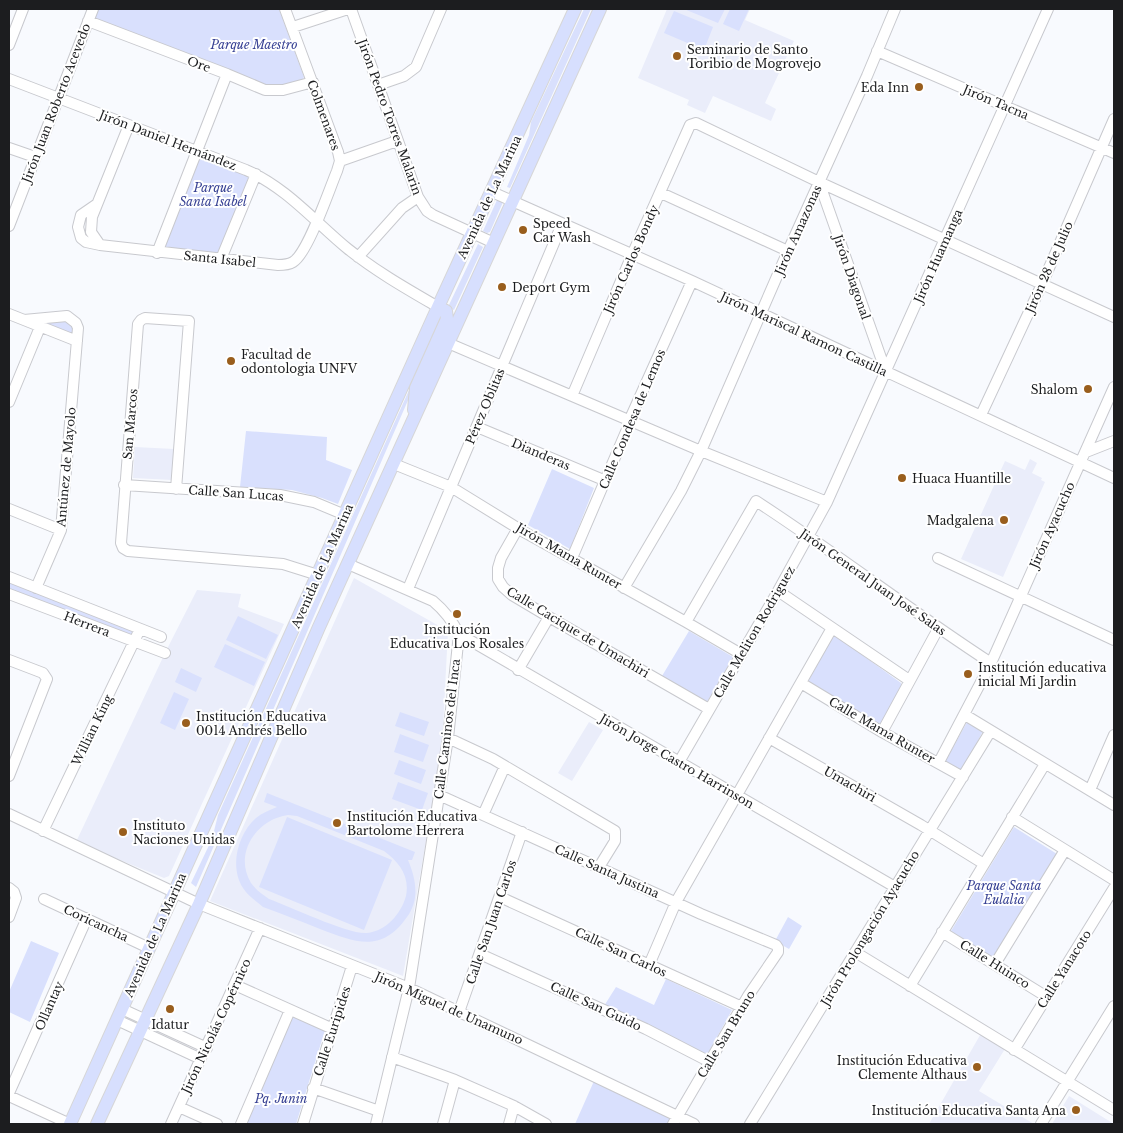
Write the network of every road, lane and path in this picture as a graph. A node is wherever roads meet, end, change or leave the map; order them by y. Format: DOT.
graph roads {
  1 [pos="23,9"];
  2 [pos="93,9"];
  3 [pos="285,9"];
  4 [pos="349,9"];
  5 [pos="441,9"];
  6 [pos="575,9"];
  7 [pos="600,9"];
  8 [pos="895,9"];
  9 [pos="1048,9"];
  10 [pos="88,21"];
  11 [pos="293,27"];
  12 [pos="9,45"];
  13 [pos="877,51"];
  14 [pos="227,74"];
  15 [pos="9,79"];
  16 [pos="313,82"];
  17 [pos="378,84"];
  18 [pos="58,98"];
  19 [pos="1005,106"];
  20 [pos="1114,119"];
  21 [pos="129,125"];
  22 [pos="397,141"];
  23 [pos="9,148"];
  24 [pos="1101,148"];
  25 [pos="196,151"];
  26 [pos="1114,154"];
  27 [pos="34,157"];
  28 [pos="340,161"];
  29 [pos="256,174"];
  30 [pos="819,182"];
  31 [pos="492,192"];
  32 [pos="661,193"];
  33 [pos="418,197"];
  34 [pos="513,202"];
  35 [pos="317,221"];
  36 [pos="562,224"];
  37 [pos="9,226"];
  38 [pos="473,234"];
  39 [pos="945,240"];
  40 [pos="494,243"];
  41 [pos="788,250"];
  42 [pos="157,253"];
  43 [pos="632,255"];
  44 [pos="358,257"];
  45 [pos="221,259"];
  46 [pos="692,281"];
  47 [pos="1042,284"];
  48 [pos="438,306"];
  49 [pos="761,313"];
  50 [pos="9,314"];
  51 [pos="1114,317"];
  52 [pos="24,320"];
  53 [pos="40,327"];
  54 [pos="77,341"];
  55 [pos="448,343"];
  56 [pos="502,366"];
  57 [pos="886,372"];
  58 [pos="1114,388"];
  59 [pos="572,396"];
  60 [pos="9,402"];
  61 [pos="981,415"];
  62 [pos="414,420"];
  63 [pos="629,421"];
  64 [pos="477,427"];
  65 [pos="1114,441"];
  66 [pos="701,451"];
  67 [pos="1086,452"];
  68 [pos="1081,463"];
  69 [pos="394,464"];
  70 [pos="1114,478"];
  71 [pos="606,481"];
  72 [pos="124,485"];
  73 [pos="451,487"];
  74 [pos="176,489"];
  75 [pos="827,502"];
  76 [pos="9,509"];
  77 [pos="345,515"];
  78 [pos="518,528"];
  79 [pos="61,530"];
  80 [pos="809,536"];
  81 [pos="572,558"];
  82 [pos="938,558"];
  83 [pos="348,564"];
  84 [pos="318,575"];
  85 [pos="9,577"];
  86 [pos="36,588"];
  87 [pos="624,588"];
  88 [pos="408,589"];
  89 [pos="778,591"];
  90 [pos="9,594"];
  91 [pos="1020,596"];
  92 [pos="549,617"];
  93 [pos="686,622"];
  94 [pos="832,628"];
  95 [pos="140,629"];
  96 [pos="938,629"];
  97 [pos="459,634"];
  98 [pos="161,637"];
  99 [pos="1114,640"];
  100 [pos="134,642"];
  101 [pos="165,653"];
  102 [pos="741,654"];
  103 [pos="9,660"];
  104 [pos="991,663"];
  105 [pos="518,670"];
  106 [pos="909,680"];
  107 [pos="801,683"];
  108 [pos="709,709"];
  109 [pos="964,715"];
  110 [pos="882,732"];
  111 [pos="990,732"];
  112 [pos="1114,735"];
  113 [pos="448,738"];
  114 [pos="770,738"];
  115 [pos="679,762"];
  116 [pos="939,762"];
  117 [pos="1045,764"];
  118 [pos="505,766"];
  119 [pos="9,776"];
  120 [pos="963,777"];
  121 [pos="1090,790"];
  122 [pos="439,795"];
  123 [pos="737,795"];
  124 [pos="1114,805"];
  125 [pos="9,814"];
  126 [pos="483,814"];
  127 [pos="1012,817"];
  128 [pos="930,830"];
  129 [pos="43,831"];
  130 [pos="522,832"];
  131 [pos="1065,850"];
  132 [pos="984,864"];
  133 [pos="599,867"];
  134 [pos="1114,880"];
  135 [pos="895,887"];
  136 [pos="9,888"];
  137 [pos="1114,888"];
  138 [pos="174,893"];
  139 [pos="500,897"];
  140 [pos="44,899"];
  141 [pos="676,902"];
  142 [pos="199,904"];
  143 [pos="9,917"];
  144 [pos="87,918"];
  145 [pos="260,928"];
  146 [pos="942,932"];
  147 [pos="776,945"];
  148 [pos="149,948"];
  149 [pos="855,952"];
  150 [pos="480,954"];
  151 [pos="995,964"];
  152 [pos="649,965"];
  153 [pos="352,966"];
  154 [pos="235,985"];
  155 [pos="910,986"];
  156 [pos="409,988"];
  157 [pos="1047,997"];
  158 [pos="1114,1006"];
  159 [pos="742,1007"];
  160 [pos="290,1010"];
  161 [pos="459,1012"];
  162 [pos="119,1014"];
  163 [pos="142,1025"];
  164 [pos="332,1029"];
  165 [pos="207,1048"];
  166 [pos="1014,1050"];
  167 [pos="392,1057"];
  168 [pos="201,1059"];
  169 [pos="710,1062"];
  170 [pos="455,1080"];
  171 [pos="1067,1081"];
  172 [pos="314,1088"];
  173 [pos="9,1094"];
  174 [pos="514,1106"];
  175 [pos="179,1107"];
  176 [pos="1114,1110"];
  177 [pos="379,1111"];
  178 [pos="675,1120"];
  179 [pos="70,1124"];
  180 [pos="97,1124"];
  181 [pos="171,1124"];
  182 [pos="217,1124"];
  183 [pos="241,1124"];
  184 [pos="302,1124"];
  185 [pos="376,1124"];
  186 [pos="443,1124"];
  187 [pos="509,1124"];
  188 [pos="546,1124"];
  189 [pos="694,1124"];
  190 [pos="750,1124"];
  191 [pos="1041,1124"];
  1 -- 12 [label="street"];
  2 -- 10 [label="street, Jirón Juan Roberto Acevedo"];
  3 -- 11 [label="street, Colmenares"];
  4 -- 11 [label="street"];
  4 -- 17 [label="street, Jirón Pedro Torres Malarin"];
  5 -- 17 [label="street"];
  6 -- 31 [label="main road, Avenida de La Marina"];
  7 -- 34 [label="main road, Avenida de La Marina"];
  8 -- 13 [label="street, Jirón Amazonas"];
  9 -- 19 [label="street, Jirón Huamanga"];
  10 -- 14 [label="street, Ore"];
  10 -- 18 [label="street, Jirón Juan Roberto Acevedo"];
  11 -- 16 [label="street, Colmenares"];
  13 -- 19 [label="street, Jirón Tacna"];
  13 -- 30 [label="street, Jirón Amazonas"];
  14 -- 16 [label="street, Ore"];
  14 -- 25 [label="street"];
  15 -- 18 [label="street, Jirón Daniel Hernández"];
  16 -- 28 [label="street, Colmenares"];
  17 -- 22 [label="street, Jirón Pedro Torres Malarin"];
  18 -- 21 [label="street, Jirón Daniel Hernández"];
  18 -- 27 [label="street, Jirón Juan Roberto Acevedo"];
  19 -- 24 [label="street, Jirón Tacna"];
  19 -- 39 [label="street, Jirón Huamanga"];
  20 -- 24 [label="street, Jirón 28 de Julio"];
  21 -- 25 [label="street, Jirón Daniel Hernández"];
  21 -- 42 [label="street, Santa Isabel"];
  22 -- 28 [label="street"];
  22 -- 33 [label="street, Jirón Pedro Torres Malarin"];
  23 -- 27 [label="street"];
  24 -- 26 [label="street, Jirón Tacna"];
  24 -- 47 [label="street, Jirón 28 de Julio"];
  25 -- 29 [label="street, Jirón Daniel Hernández"];
  25 -- 42 [label="street"];
  27 -- 37 [label="street, Jirón Juan Roberto Acevedo"];
  28 -- 35 [label="street, Colmenares"];
  29 -- 35 [label="street, Jirón Daniel Hernández"];
  29 -- 45 [label="street"];
  30 -- 32 [label="street, Jirón Carlos Bondy"];
  30 -- 39 [label="street"];
  30 -- 41 [label="street, Jirón Amazonas"];
  30 -- 57 [label="street, Jirón Diagonal"];
  31 -- 34 [label="street, Jirón Mariscal Ramon Castilla"];
  31 -- 38 [label="main road, Avenida de La Marina"];
  32 -- 41 [label="street"];
  32 -- 43 [label="street, Jirón Carlos Bondy"];
  33 -- 38 [label="street, Jirón Pedro Torres Malarin"];
  33 -- 44 [label="street"];
  34 -- 36 [label="street, Jirón Mariscal Ramon Castilla"];
  34 -- 40 [label="main road, Avenida de La Marina"];
  35 -- 44 [label="street, Jirón Daniel Hernández"];
  35 -- 45 [label="street, Santa Isabel"];
  36 -- 43 [label="street, Jirón Mariscal Ramon Castilla"];
  36 -- 56 [label="street, Pérez Oblitas"];
  38 -- 40 [label="street, Jirón Pedro Torres Malarin"];
  38 -- 48 [label="main road, Avenida de La Marina"];
  39 -- 47 [label="street"];
  39 -- 57 [label="street, Jirón Huamanga"];
  40 -- 55 [label="main road, Avenida de La Marina"];
  41 -- 49 [label="street, Jirón Amazonas"];
  42 -- 45 [label="street, Santa Isabel"];
  43 -- 46 [label="street, Jirón Mariscal Ramon Castilla"];
  43 -- 59 [label="street, Jirón Carlos Bondy"];
  44 -- 48 [label="street, Jirón Daniel Hernández"];
  46 -- 49 [label="street, Jirón Mariscal Ramon Castilla"];
  46 -- 63 [label="street, Calle Condesa de Lemos"];
  47 -- 51 [label="street"];
  47 -- 61 [label="street, Jirón 28 de Julio"];
  48 -- 62 [label="main road"];
  48 -- 77 [label="main road, Avenida de La Marina"];
  49 -- 57 [label="street, Jirón Mariscal Ramon Castilla"];
  49 -- 66 [label="street, Jirón Amazonas"];
  50 -- 52 [label="street, Antúnez de Mayolo"];
  52 -- 53 [label="street, Antúnez de Mayolo"];
  52 -- 54 [label="street, Antúnez de Mayolo"];
  53 -- 54 [label="street, Antúnez de Mayolo"];
  53 -- 60 [label="street"];
  54 -- 79 [label="street, Antúnez de Mayolo"];
  55 -- 56 [label="street"];
  55 -- 62 [label="main road, Avenida de La Marina"];
  56 -- 59 [label="street"];
  56 -- 64 [label="street, Pérez Oblitas"];
  57 -- 61 [label="street, Jirón Mariscal Ramon Castilla"];
  57 -- 75 [label="street, Jirón Huamanga"];
  58 -- 67 [label="street, Jirón Ayacucho"];
  59 -- 63 [label="street"];
  61 -- 68 [label="street, Jirón Mariscal Ramon Castilla"];
  62 -- 69 [label="main road, Avenida de La Marina"];
  63 -- 66 [label="street"];
  63 -- 71 [label="street, Calle Condesa de Lemos"];
  64 -- 71 [label="street, Dianderas"];
  64 -- 73 [label="street, Pérez Oblitas"];
  65 -- 67 [label="street"];
  66 -- 75 [label="street"];
  66 -- 87 [label="street, Jirón Amazonas"];
  67 -- 68 [label="street, Jirón Ayacucho"];
  68 -- 70 [label="street, Jirón Mariscal Ramon Castilla"];
  68 -- 91 [label="street, Jirón Ayacucho"];
  69 -- 73 [label="street, Jirón Mama Runter"];
  69 -- 83 [label="main road, Avenida de La Marina"];
  71 -- 81 [label="street, Calle Condesa de Lemos"];
  72 -- 74 [label="street, Calle San Lucas"];
  72 -- 74 [label="street, San Marcos"];
  72 -- 84 [label="street, San Marcos"];
  73 -- 78 [label="street, Jirón Mama Runter"];
  73 -- 88 [label="street, Pérez Oblitas"];
  74 -- 77 [label="street, Calle San Lucas"];
  75 -- 80 [label="street, Calle Meliton Rodriguez"];
  76 -- 79 [label="street"];
  77 -- 84 [label="main road, Avenida de La Marina"];
  78 -- 81 [label="street, Jirón Mama Runter"];
  78 -- 92 [label="street, Calle Cacique de Umachiri"];
  79 -- 86 [label="street, Antúnez de Mayolo"];
  80 -- 89 [label="street, Calle Meliton Rodriguez"];
  80 -- 93 [label="street, Jirón General Juan José Salas"];
  80 -- 96 [label="street, Jirón General Juan José Salas"];
  81 -- 87 [label="street, Jirón Mama Runter"];
  82 -- 91 [label="street"];
  83 -- 88 [label="street"];
  83 -- 142 [label="main road, Avenida de La Marina"];
  84 -- 138 [label="main road, Avenida de La Marina"];
  85 -- 86 [label="street, Herrera"];
  86 -- 95 [label="street, Herrera"];
  87 -- 93 [label="street, Jirón Mama Runter"];
  88 -- 97 [label="street"];
  89 -- 94 [label="street"];
  89 -- 102 [label="street, Calle Meliton Rodriguez"];
  90 -- 100 [label="street, Herrera"];
  91 -- 99 [label="street"];
  91 -- 104 [label="street, Jirón Ayacucho"];
  92 -- 105 [label="street"];
  92 -- 108 [label="street, Calle Cacique de Umachiri"];
  93 -- 102 [label="street, Jirón Mama Runter"];
  94 -- 106 [label="street"];
  94 -- 107 [label="street"];
  95 -- 98 [label="street, Herrera"];
  95 -- 100 [label="street, Willian King"];
  96 -- 104 [label="street, Jirón General Juan José Salas"];
  96 -- 106 [label="street"];
  97 -- 105 [label="street, Jirón Jorge Castro Harrinson"];
  97 -- 113 [label="street, Calle Caminos del Inca"];
  100 -- 101 [label="street, Herrera"];
  100 -- 129 [label="street, Willian King"];
  102 -- 108 [label="street, Calle Meliton Rodriguez"];
  103 -- 119 [label="street"];
  104 -- 109 [label="street, Jirón Ayacucho"];
  105 -- 115 [label="street, Jirón Jorge Castro Harrinson"];
  106 -- 110 [label="street"];
  107 -- 110 [label="street, Calle Mama Runter"];
  107 -- 114 [label="street"];
  108 -- 115 [label="street, Calle Meliton Rodriguez"];
  109 -- 111 [label="street"];
  109 -- 116 [label="street, Jirón Ayacucho"];
  110 -- 116 [label="street, Calle Mama Runter"];
  111 -- 117 [label="street"];
  111 -- 120 [label="street, Jirón Prolongación Ayacucho"];
  112 -- 121 [label="street"];
  113 -- 118 [label="street"];
  113 -- 122 [label="street, Calle Caminos del Inca"];
  114 -- 123 [label="street"];
  114 -- 128 [label="street, Umachiri"];
  115 -- 123 [label="street, Jirón Jorge Castro Harrinson"];
  116 -- 120 [label="street, Calle Mama Runter"];
  117 -- 121 [label="street"];
  117 -- 127 [label="street"];
  118 -- 126 [label="street"];
  118 -- 133 [label="street"];
  120 -- 128 [label="street, Jirón Prolongación Ayacucho"];
  121 -- 124 [label="street"];
  122 -- 126 [label="street, Calle Santa Justina"];
  122 -- 156 [label="street, Calle Caminos del Inca"];
  123 -- 135 [label="street, Jirón Jorge Castro Harrinson"];
  123 -- 141 [label="street"];
  125 -- 129 [label="street, Jirón Miguel de Unamuno"];
  126 -- 130 [label="street, Calle Santa Justina"];
  127 -- 131 [label="street"];
  127 -- 132 [label="street"];
  128 -- 132 [label="street, Umachiri"];
  128 -- 135 [label="street, Jirón Prolongación Ayacucho"];
  129 -- 138 [label="street, Jirón Miguel de Unamuno"];
  130 -- 133 [label="street, Calle Santa Justina"];
  130 -- 139 [label="street, Calle San Juan Carlos"];
  131 -- 134 [label="street"];
  131 -- 151 [label="street"];
  132 -- 146 [label="street"];
  133 -- 141 [label="street, Calle Santa Justina"];
  135 -- 149 [label="street, Jirón Prolongación Ayacucho"];
  136 -- 143 [label="street"];
  137 -- 157 [label="street, Calle Yanacoto"];
  138 -- 142 [label="street, Jirón Miguel de Unamuno"];
  138 -- 148 [label="main road, Avenida de La Marina"];
  139 -- 150 [label="street, Calle San Juan Carlos"];
  139 -- 152 [label="street, Calle San Carlos"];
  140 -- 144 [label="street, Coricancha"];
  141 -- 147 [label="street, Calle Santa Justina"];
  141 -- 152 [label="street"];
  142 -- 145 [label="street, Jirón Miguel de Unamuno"];
  142 -- 163 [label="main road, Avenida de La Marina"];
  144 -- 148 [label="street, Coricancha"];
  144 -- 173 [label="street, Ollantay"];
  145 -- 153 [label="street, Jirón Miguel de Unamuno"];
  145 -- 154 [label="street, Jirón Nicolás Copérnico"];
  146 -- 151 [label="street, Calle Huinco"];
  146 -- 155 [label="street"];
  147 -- 159 [label="street, Calle San Bruno"];
  148 -- 162 [label="main road, Avenida de La Marina"];
  149 -- 155 [label="street"];
  149 -- 190 [label="street, Jirón Prolongación Ayacucho"];
  150 -- 161 [label="street, Calle San Juan Carlos"];
  150 -- 169 [label="street, Calle San Guido"];
  151 -- 157 [label="street, Calle Huinco"];
  152 -- 159 [label="street, Calle San Carlos"];
  153 -- 156 [label="street, Jirón Miguel de Unamuno"];
  153 -- 164 [label="street, Calle Euripides"];
  154 -- 160 [label="street"];
  154 -- 165 [label="street, Jirón Nicolás Copérnico"];
  155 -- 166 [label="street"];
  156 -- 161 [label="street, Jirón Miguel de Unamuno"];
  156 -- 167 [label="street, Calle Caminos del Inca"];
  157 -- 166 [label="street, Calle Yanacoto"];
  158 -- 171 [label="street"];
  159 -- 169 [label="street, Calle San Bruno"];
  160 -- 164 [label="street"];
  160 -- 183 [label="street"];
  161 -- 178 [label="street, Jirón Miguel de Unamuno"];
  162 -- 163 [label="street"];
  162 -- 179 [label="main road, Avenida de La Marina"];
  163 -- 165 [label="street"];
  163 -- 168 [label="street"];
  163 -- 180 [label="main road, Avenida de La Marina"];
  164 -- 172 [label="street, Calle Euripides"];
  165 -- 168 [label="street, Jirón Nicolás Copérnico"];
  166 -- 171 [label="street"];
  167 -- 170 [label="street"];
  167 -- 177 [label="street, Calle Caminos del Inca"];
  168 -- 175 [label="street, Jirón Nicolás Copérnico"];
  169 -- 178 [label="street, Calle San Bruno"];
  170 -- 174 [label="street"];
  170 -- 186 [label="street"];
  171 -- 176 [label="street"];
  171 -- 191 [label="street"];
  172 -- 177 [label="street"];
  172 -- 184 [label="street, Calle Euripides"];
  173 -- 179 [label="street"];
  174 -- 187 [label="street"];
  174 -- 188 [label="street"];
  175 -- 181 [label="street, Jirón Nicolás Copérnico"];
  175 -- 182 [label="street"];
  177 -- 185 [label="street, Calle Caminos del Inca"];
  178 -- 189 [label="street, Jirón Miguel de Unamuno"];
}
